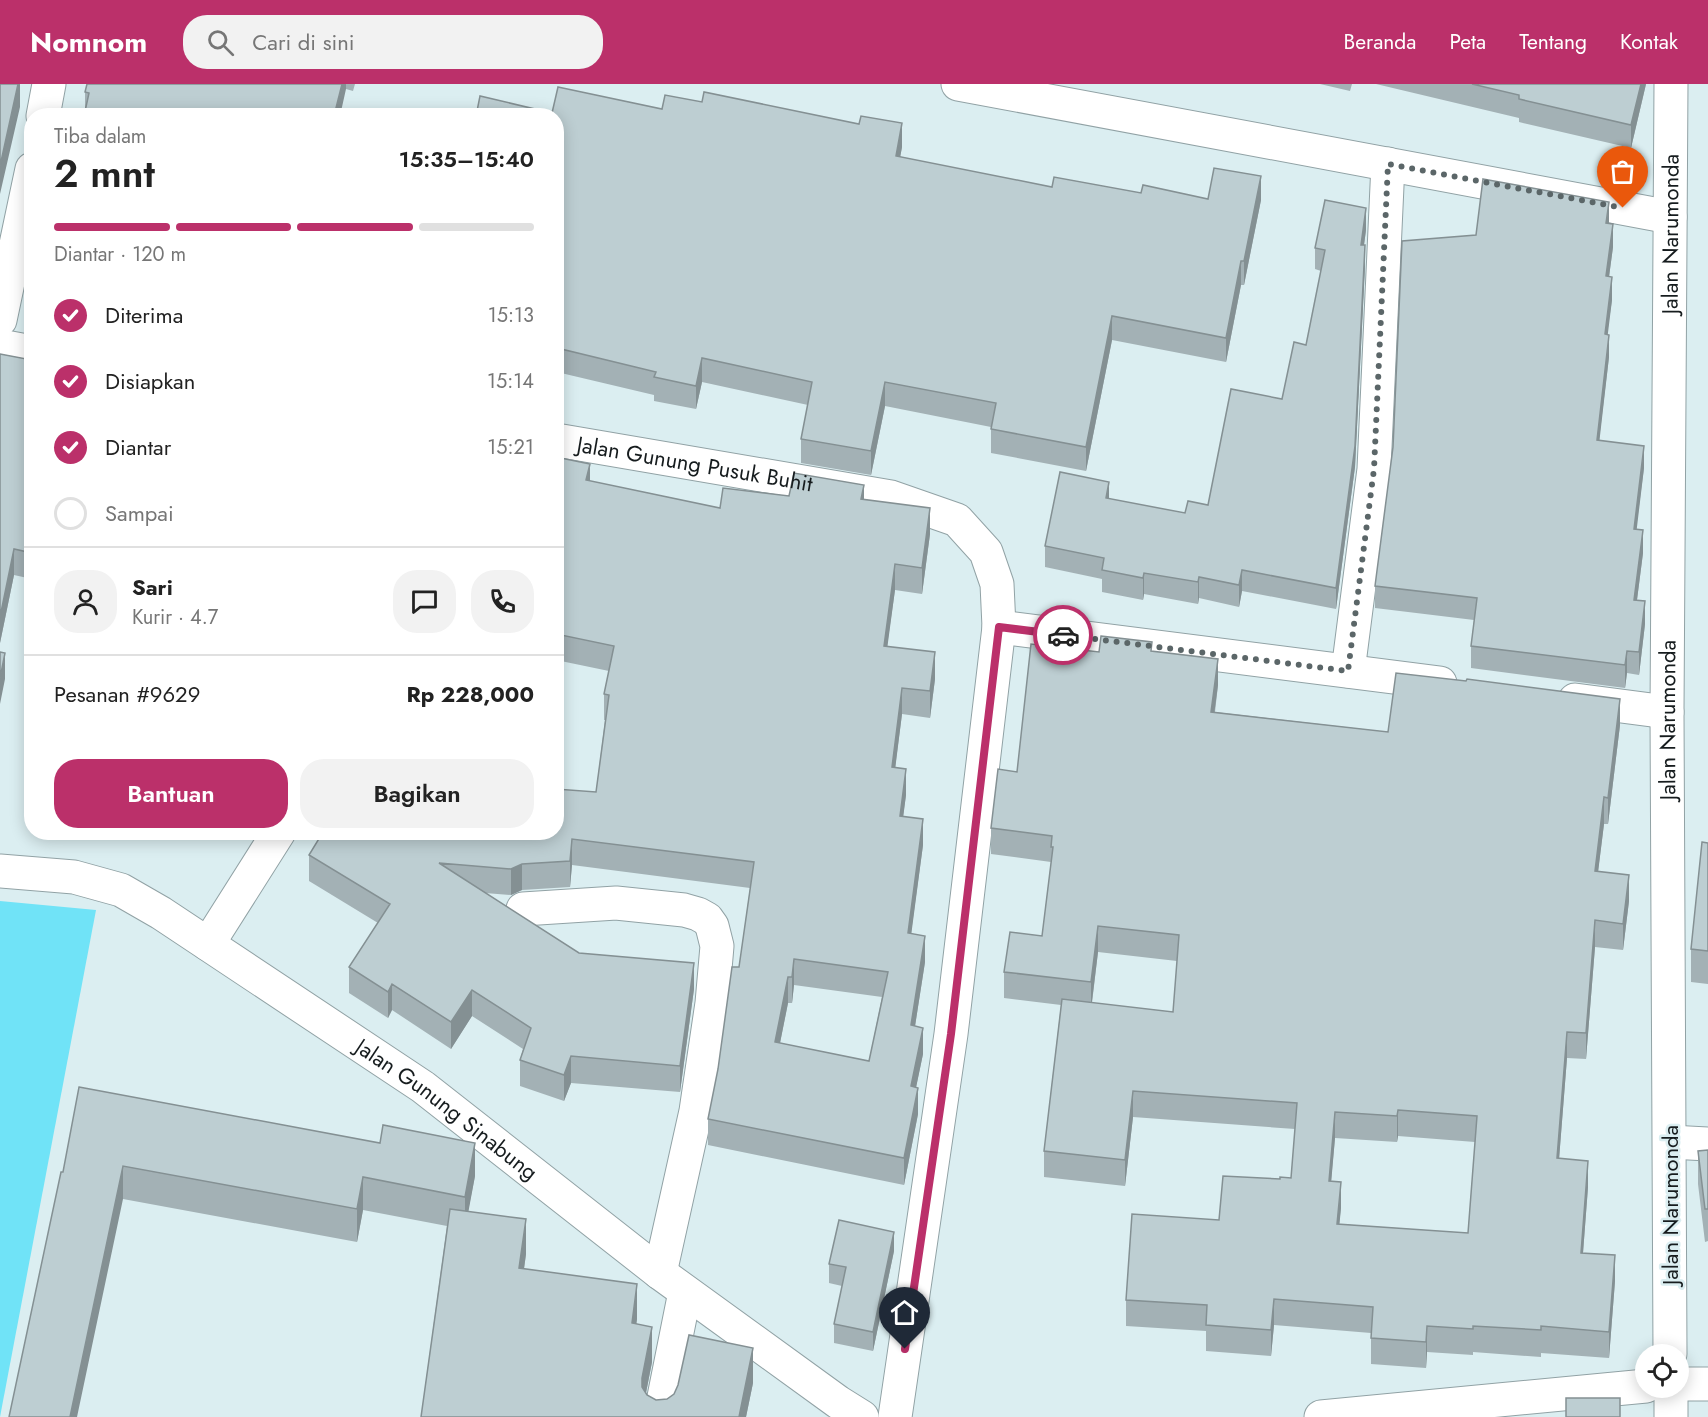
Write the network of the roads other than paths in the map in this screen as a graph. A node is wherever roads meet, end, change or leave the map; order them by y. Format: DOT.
graph roads {
  1 [pos="49,84"];
  2 [pos="958,84"];
  3 [pos="1671,84"];
  4 [pos="44,108"];
  5 [pos="1388,164"];
  6 [pos="24,207"];
  7 [pos="1670,217"];
  8 [pos="0,320"];
  9 [pos="0,346"];
  10 [pos="24,350"];
  11 [pos="564,442"];
  12 [pos="999,627"];
  13 [pos="1348,671"];
  14 [pos="1466,686"];
  15 [pos="1549,697"];
  16 [pos="1668,712"];
  17 [pos="274,840"];
  18 [pos="0,871"];
  19 [pos="523,909"];
  20 [pos="208,944"];
  21 [pos="1670,1142"];
  22 [pos="1708,1144"];
  23 [pos="672,1282"];
  24 [pos="1670,1344"];
  25 [pos="1689,1384"];
  26 [pos="1708,1384"];
  27 [pos="1635,1387"];
  28 [pos="1671,1398"];
  29 [pos="660,1417"];
  30 [pos="862,1417"];
  31 [pos="895,1417"];
  32 [pos="1321,1417"];
  33 [pos="1671,1417"];
  1 -- 4 [label="street"];
  2 -- 5 [label="street"];
  3 -- 7 [label="street, Jalan Narumonda"];
  5 -- 7 [label="street"];
  5 -- 13 [label="street"];
  6 -- 8 [label="street"];
  7 -- 16 [label="street, Jalan Narumonda"];
  9 -- 10 [label="street"];
  11 -- 12 [label="street, Jalan Gunung Pusuk Buhit"];
  12 -- 13 [label="street"];
  12 -- 31 [label="street, Jalan Gunung Pusuk Buhit"];
  13 -- 14 [label="street"];
  15 -- 16 [label="street"];
  16 -- 21 [label="street, Jalan Narumonda"];
  17 -- 20 [label="street"];
  18 -- 20 [label="street, Jalan Gunung Sinabung"];
  19 -- 23 [label="street"];
  20 -- 23 [label="street, Jalan Gunung Sinabung"];
  21 -- 22 [label="street"];
  21 -- 24 [label="street, Jalan Narumonda"];
  23 -- 29 [label="street"];
  23 -- 30 [label="street, Jalan Gunung Sinabung"];
  25 -- 26 [label="street"];
  27 -- 32 [label="street"];
  28 -- 33 [label="street"];
}
